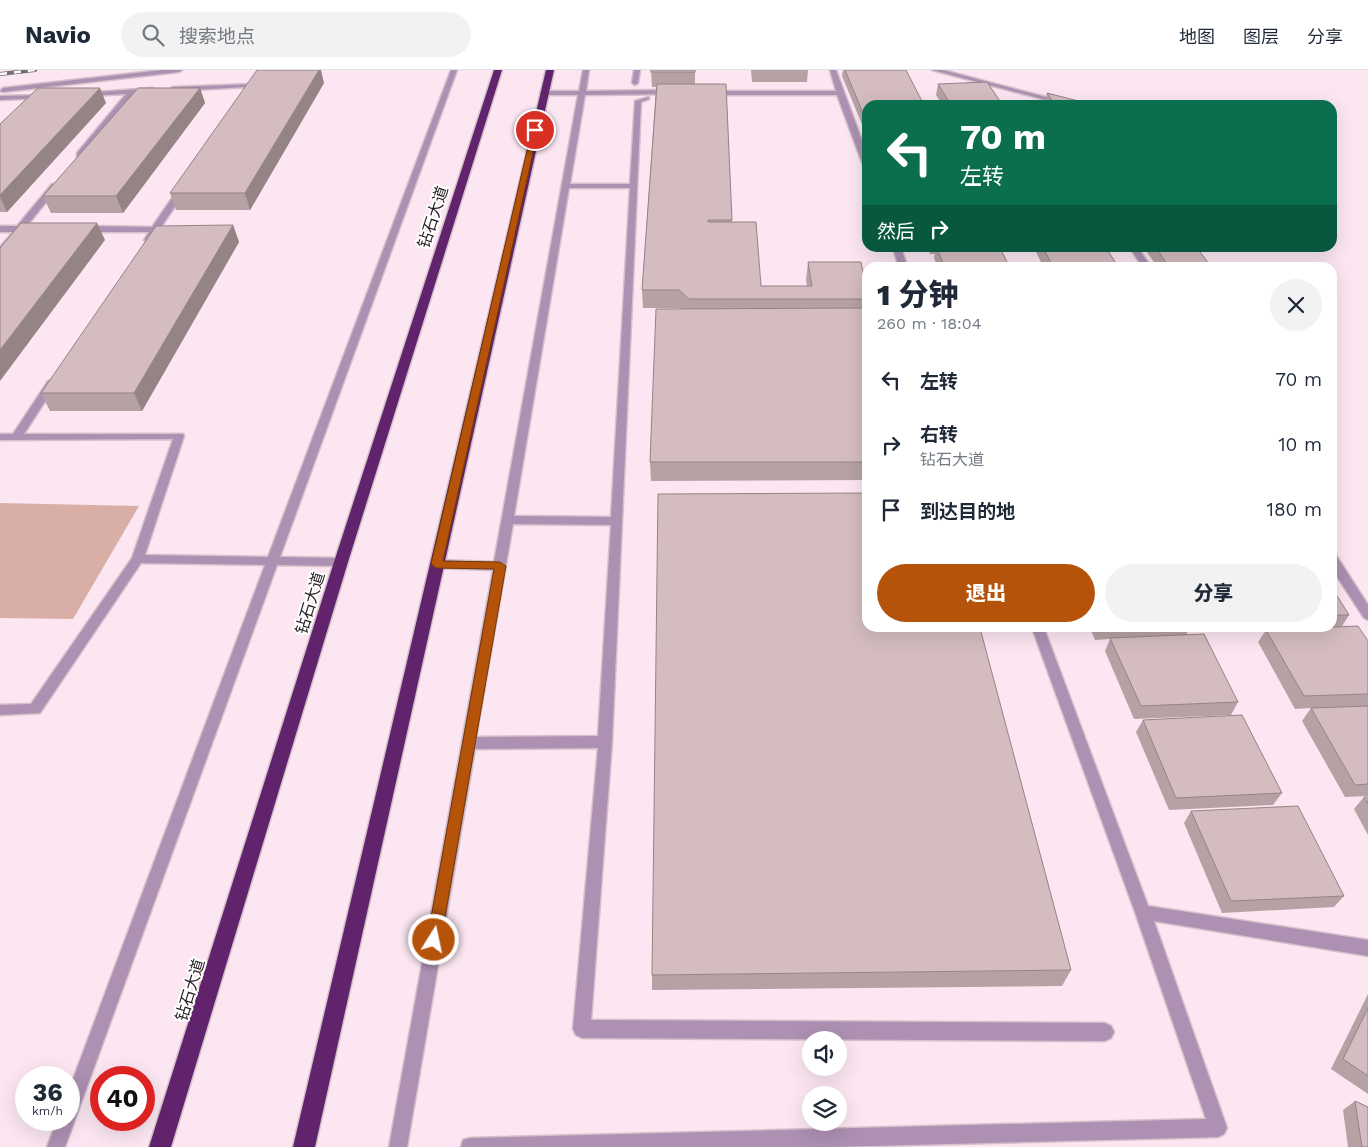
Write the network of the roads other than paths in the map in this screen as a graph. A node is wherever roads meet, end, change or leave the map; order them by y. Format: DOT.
graph roads {
  1 [pos="179,70"];
  2 [pos="454,70"];
  3 [pos="498,70"];
  4 [pos="550,70"];
  5 [pos="586,70"];
  6 [pos="637,70"];
  7 [pos="833,70"];
  8 [pos="935,70"];
  9 [pos="635,83"];
  10 [pos="0,91"];
  11 [pos="132,91"];
  12 [pos="583,92"];
  13 [pos="682,92"];
  14 [pos="702,92"];
  15 [pos="543,93"];
  16 [pos="840,93"];
  17 [pos="1027,93"];
  18 [pos="77,94"];
  19 [pos="58,95"];
  20 [pos="49,96"];
  21 [pos="0,98"];
  22 [pos="647,98"];
  23 [pos="1032,100"];
  24 [pos="1054,100"];
  25 [pos="242,101"];
  26 [pos="42,102"];
  27 [pos="862,152"];
  28 [pos="77,158"];
  29 [pos="59,180"];
  30 [pos="187,182"];
  31 [pos="566,186"];
  32 [pos="634,186"];
  33 [pos="0,228"];
  34 [pos="20,229"];
  35 [pos="39,229"];
  36 [pos="78,229"];
  37 [pos="155,230"];
  38 [pos="144,247"];
  39 [pos="0,253"];
  40 [pos="55,379"];
  41 [pos="0,437"];
  42 [pos="16,437"];
  43 [pos="508,520"];
  44 [pos="616,521"];
  45 [pos="138,559"];
  46 [pos="274,561"];
  47 [pos="341,562"];
  48 [pos="436,564"];
  49 [pos="500,566"];
  50 [pos="1337,566"];
  51 [pos="1368,615"];
  52 [pos="1039,632"];
  53 [pos="0,710"];
  54 [pos="605,742"];
  55 [pos="469,743"];
  56 [pos="1143,912"];
  57 [pos="1368,948"];
  58 [pos="1105,1032"];
  59 [pos="80,1083"];
  60 [pos="62,1131"];
  61 [pos="56,1147"];
  62 [pos="160,1147"];
  63 [pos="304,1147"];
  64 [pos="398,1147"];
  65 [pos="470,1147"];
  1 -- 10 [label="street"];
  2 -- 46 [label="street"];
  3 -- 47 [label="highway, 钻石大道"];
  4 -- 15 [label="highway"];
  5 -- 12 [label="street"];
  6 -- 9 [label="street"];
  7 -- 16 [label="street"];
  8 -- 17 [label="street"];
  11 -- 18 [label="street"];
  11 -- 25 [label="street"];
  11 -- 28 [label="street"];
  12 -- 13 [label="street"];
  12 -- 15 [label="street"];
  12 -- 31 [label="street"];
  14 -- 16 [label="street"];
  15 -- 48 [label="highway"];
  16 -- 27 [label="street"];
  17 -- 23 [label="street"];
  17 -- 24 [label="street"];
  19 -- 20 [label="street"];
  20 -- 21 [label="street"];
  20 -- 26 [label="street"];
  22 -- 32 [label="street"];
  29 -- 34 [label="street"];
  30 -- 37 [label="street"];
  31 -- 32 [label="street"];
  31 -- 43 [label="street"];
  32 -- 44 [label="street"];
  33 -- 34 [label="street"];
  34 -- 35 [label="street"];
  34 -- 39 [label="street"];
  36 -- 37 [label="street"];
  37 -- 38 [label="street"];
  40 -- 42 [label="street"];
  41 -- 42 [label="street"];
  42 -- 45 [label="street"];
  43 -- 44 [label="street"];
  43 -- 49 [label="street"];
  44 -- 54 [label="street"];
  45 -- 46 [label="street"];
  45 -- 53 [label="street"];
  46 -- 47 [label="street"];
  46 -- 59 [label="street"];
  47 -- 62 [label="highway, 钻石大道"];
  48 -- 49 [label="street"];
  48 -- 63 [label="highway"];
  49 -- 55 [label="street"];
  50 -- 51 [label="street"];
  52 -- 56 [label="street"];
  54 -- 55 [label="street"];
  54 -- 58 [label="street"];
  55 -- 64 [label="street"];
  56 -- 57 [label="street"];
  56 -- 65 [label="street"];
  60 -- 61 [label="street"];
}
